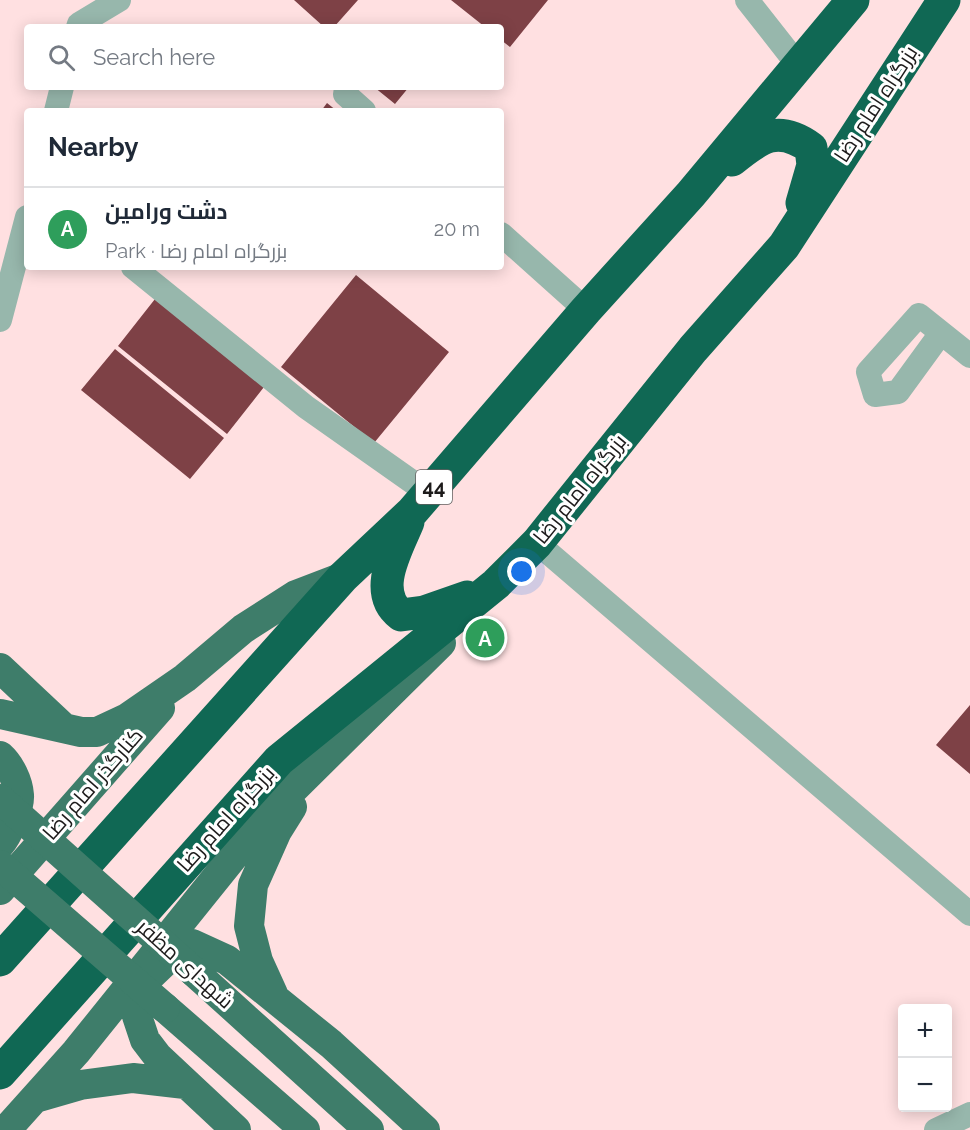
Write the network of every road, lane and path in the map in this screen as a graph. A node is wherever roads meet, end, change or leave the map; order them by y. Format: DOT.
graph roads {
  1 [pos="119,0"];
  2 [pos="747,0"];
  3 [pos="853,0"];
  4 [pos="944,0"];
  5 [pos="79,24"];
  6 [pos="798,65"];
  7 [pos="61,90"];
  8 [pos="345,94"];
  9 [pos="57,108"];
  10 [pos="361,108"];
  11 [pos="691,194"];
  12 [pos="24,228"];
  13 [pos="504,237"];
  14 [pos="784,246"];
  15 [pos="137,270"];
  16 [pos="586,310"];
  17 [pos="0,320"];
  18 [pos="941,333"];
  19 [pos="970,356"];
  20 [pos="420,503"];
  21 [pos="537,543"];
  22 [pos="343,577"];
  23 [pos="496,584"];
  24 [pos="0,668"];
  25 [pos="185,678"];
  26 [pos="0,714"];
  27 [pos="64,728"];
  28 [pos="0,756"];
  29 [pos="317,767"];
  30 [pos="0,799"];
  31 [pos="0,844"];
  32 [pos="0,865"];
  33 [pos="0,890"];
  34 [pos="970,914"];
  35 [pos="0,960"];
  36 [pos="276,1000"];
  37 [pos="0,1073"];
  38 [pos="185,1084"];
  39 [pos="33,1099"];
  40 [pos="970,1114"];
  41 [pos="6,1130"];
  42 [pos="236,1130"];
  43 [pos="305,1130"];
  44 [pos="369,1130"];
  45 [pos="425,1130"];
  46 [pos="936,1130"];
  1 -- 5 [label="street"];
  2 -- 6 [label="street"];
  3 -- 6 [label="highway, 44"];
  4 -- 14 [label="highway, بزرگراه امام رضا"];
  6 -- 11 [label="highway, 44"];
  7 -- 9 [label="street"];
  8 -- 10 [label="street"];
  11 -- 14 [label="highway"];
  11 -- 16 [label="highway, 44"];
  12 -- 17 [label="street"];
  13 -- 16 [label="street"];
  14 -- 21 [label="highway, بزرگراه امام رضا"];
  15 -- 20 [label="street"];
  16 -- 20 [label="highway, 44"];
  18 -- 19 [label="street"];
  20 -- 22 [label="highway, 44"];
  20 -- 23 [label="highway"];
  21 -- 23 [label="highway, بزرگراه امام رضا"];
  21 -- 34 [label="street"];
  22 -- 25 [label="main road"];
  22 -- 35 [label="highway, 44"];
  23 -- 29 [label="main road"];
  23 -- 37 [label="highway, بزرگراه امام رضا"];
  24 -- 27 [label="main road"];
  25 -- 27 [label="main road"];
  25 -- 33 [label="main road, کنارگذر امام رضا"];
  26 -- 27 [label="main road"];
  28 -- 31 [label="main road"];
  29 -- 36 [label="main road"];
  29 -- 39 [label="main road"];
  30 -- 44 [label="main road, شهدای مظفر, bridge"];
  32 -- 43 [label="main road, bridge"];
  36 -- 38 [label="main road"];
  36 -- 45 [label="main road"];
  38 -- 39 [label="main road"];
  38 -- 42 [label="main road"];
  39 -- 41 [label="main road"];
  40 -- 46 [label="street"];
}
